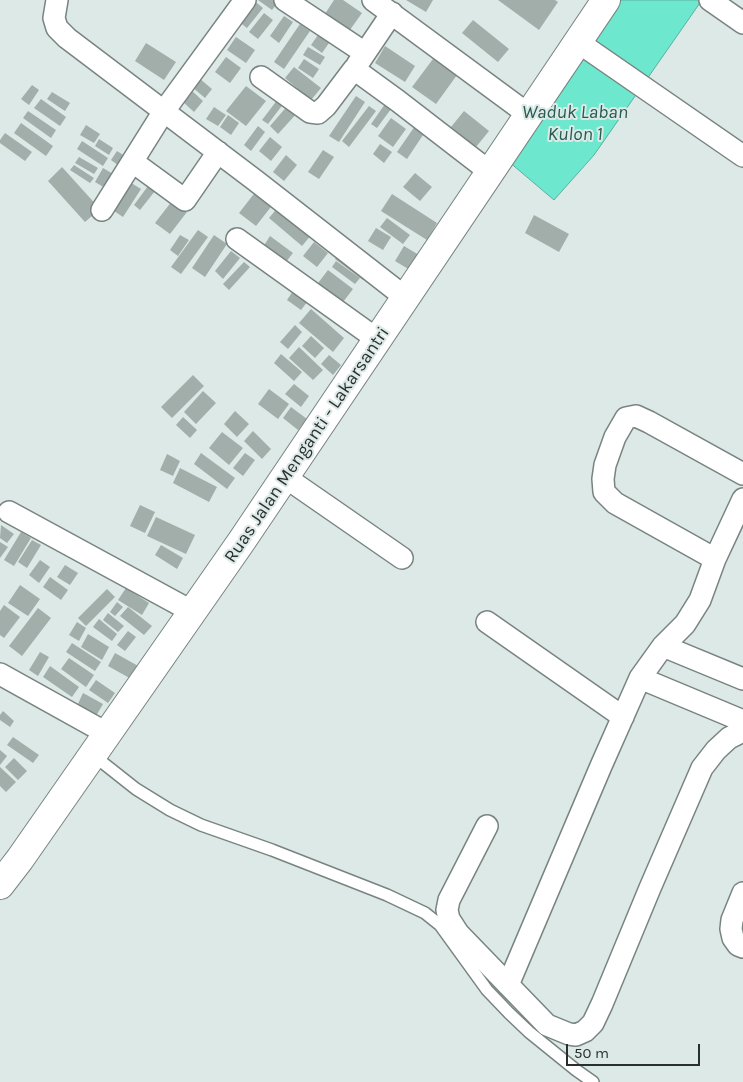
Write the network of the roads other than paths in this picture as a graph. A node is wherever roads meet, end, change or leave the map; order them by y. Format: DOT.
graph roads {
  1 [pos="57,0"];
  2 [pos="245,0"];
  3 [pos="285,0"];
  4 [pos="373,0"];
  5 [pos="606,0"];
  6 [pos="710,0"];
  7 [pos="392,13"];
  8 [pos="743,23"];
  9 [pos="578,42"];
  10 [pos="359,61"];
  11 [pos="261,77"];
  12 [pos="164,111"];
  13 [pos="529,115"];
  14 [pos="218,152"];
  15 [pos="743,156"];
  16 [pos="133,162"];
  17 [pos="490,172"];
  18 [pos="102,210"];
  19 [pos="237,239"];
  20 [pos="406,298"];
  21 [pos="378,340"];
  22 [pos="743,474"];
  23 [pos="285,477"];
  24 [pos="743,499"];
  25 [pos="9,512"];
  26 [pos="402,558"];
  27 [pos="714,559"];
  28 [pos="193,612"];
  29 [pos="487,622"];
  30 [pos="663,646"];
  31 [pos="0,674"];
  32 [pos="640,678"];
  33 [pos="743,679"];
  34 [pos="623,717"];
  35 [pos="743,721"];
  36 [pos="743,730"];
  37 [pos="100,744"];
  38 [pos="487,826"];
  39 [pos="0,885"];
  40 [pos="743,892"];
  41 [pos="743,947"];
  42 [pos="508,985"];
  43 [pos="593,1082"];
  1 -- 12 [label="street"];
  2 -- 12 [label="street"];
  3 -- 10 [label="street"];
  4 -- 7 [label="street"];
  5 -- 9 [label="main road, Ruas Jalan Menganti - Lakarsantri"];
  6 -- 8 [label="street"];
  7 -- 10 [label="street"];
  7 -- 13 [label="street"];
  9 -- 13 [label="main road, Ruas Jalan Menganti - Lakarsantri"];
  9 -- 15 [label="street"];
  10 -- 11 [label="street"];
  10 -- 17 [label="street"];
  12 -- 14 [label="street"];
  12 -- 16 [label="street"];
  13 -- 17 [label="main road, Ruas Jalan Menganti - Lakarsantri"];
  14 -- 16 [label="street"];
  14 -- 20 [label="street"];
  16 -- 18 [label="street"];
  17 -- 20 [label="main road, Ruas Jalan Menganti - Lakarsantri"];
  19 -- 21 [label="street"];
  20 -- 21 [label="main road, Ruas Jalan Menganti - Lakarsantri"];
  21 -- 23 [label="main road, Ruas Jalan Menganti - Lakarsantri"];
  22 -- 27 [label="street"];
  23 -- 26 [label="street"];
  23 -- 28 [label="main road, Ruas Jalan Menganti - Lakarsantri"];
  24 -- 27 [label="street"];
  25 -- 28 [label="street"];
  27 -- 30 [label="street"];
  28 -- 37 [label="main road, Ruas Jalan Menganti - Lakarsantri"];
  29 -- 34 [label="street"];
  30 -- 32 [label="street"];
  30 -- 33 [label="street"];
  31 -- 37 [label="street"];
  32 -- 34 [label="street"];
  32 -- 35 [label="street"];
  34 -- 42 [label="street"];
  36 -- 42 [label="street"];
  37 -- 39 [label="main road, Ruas Jalan Menganti - Lakarsantri"];
  37 -- 43 [label="lane"];
  38 -- 42 [label="street"];
  40 -- 41 [label="street"];
}
